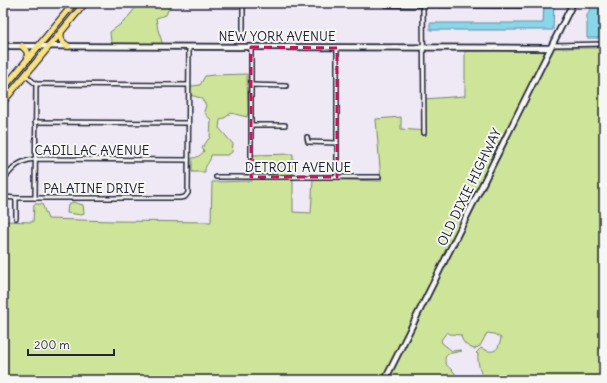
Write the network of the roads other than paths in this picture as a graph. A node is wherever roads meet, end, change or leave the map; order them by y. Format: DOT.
graph roads {
  1 [pos="74,3"];
  2 [pos="85,3"];
  3 [pos="243,3"];
  4 [pos="573,3"];
  5 [pos="423,4"];
  6 [pos="386,5"];
  7 [pos="522,6"];
  8 [pos="62,31"];
  9 [pos="243,35"];
  10 [pos="604,44"];
  11 [pos="3,46"];
  12 [pos="22,46"];
  13 [pos="38,46"];
  14 [pos="49,46"];
  15 [pos="68,46"];
  16 [pos="552,46"];
  17 [pos="251,47"];
  18 [pos="189,48"];
  19 [pos="337,48"];
  20 [pos="423,48"];
  21 [pos="28,59"];
  22 [pos="25,75"];
  23 [pos="36,84"];
  24 [pos="188,85"];
  25 [pos="251,85"];
  26 [pos="286,86"];
  27 [pos="3,89"];
  28 [pos="3,102"];
  29 [pos="35,122"];
  30 [pos="188,123"];
  31 [pos="285,124"];
  32 [pos="251,125"];
  33 [pos="424,133"];
  34 [pos="307,137"];
  35 [pos="337,143"];
  36 [pos="35,159"];
  37 [pos="188,160"];
  38 [pos="216,177"];
  39 [pos="251,177"];
  40 [pos="337,177"];
  41 [pos="379,177"];
  42 [pos="3,180"];
  43 [pos="3,197"];
  44 [pos="16,198"];
  45 [pos="35,198"];
  46 [pos="16,218"];
  47 [pos="385,380"];
  1 -- 13 [label="highway"];
  2 -- 8 [label="highway"];
  3 -- 9 [label="street"];
  4 -- 16 [label="street, OLD DIXIE HIGHWAY"];
  5 -- 6 [label="street"];
  5 -- 7 [label="street"];
  5 -- 20 [label="street"];
  8 -- 14 [label="highway"];
  8 -- 15 [label="highway"];
  10 -- 16 [label="street, NEW YORK AVENUE"];
  11 -- 12 [label="street, NEW YORK AVENUE"];
  12 -- 13 [label="street, NEW YORK AVENUE"];
  12 -- 21 [label="highway"];
  13 -- 14 [label="street, NEW YORK AVENUE"];
  13 -- 21 [label="highway"];
  14 -- 15 [label="street, NEW YORK AVENUE"];
  14 -- 22 [label="highway"];
  15 -- 18 [label="street, NEW YORK AVENUE"];
  16 -- 20 [label="street, NEW YORK AVENUE"];
  16 -- 47 [label="street, OLD DIXIE HIGHWAY"];
  17 -- 18 [label="street, NEW YORK AVENUE"];
  17 -- 19 [label="street, NEW YORK AVENUE"];
  17 -- 25 [label="street"];
  18 -- 24 [label="street"];
  19 -- 20 [label="street, NEW YORK AVENUE"];
  19 -- 35 [label="street"];
  20 -- 33 [label="street"];
  21 -- 27 [label="highway"];
  22 -- 23 [label="street"];
  22 -- 28 [label="highway"];
  23 -- 24 [label="street"];
  23 -- 29 [label="street"];
  24 -- 30 [label="street"];
  25 -- 26 [label="street"];
  25 -- 32 [label="street"];
  29 -- 30 [label="street"];
  29 -- 36 [label="street"];
  30 -- 37 [label="street"];
  31 -- 32 [label="street"];
  32 -- 39 [label="street"];
  34 -- 35 [label="street"];
  35 -- 40 [label="street"];
  36 -- 37 [label="street, CADILLAC AVENUE"];
  36 -- 42 [label="street, CADILLAC AVENUE"];
  36 -- 45 [label="street"];
  37 -- 45 [label="street, PALATINE DRIVE"];
  38 -- 39 [label="street, DETROIT AVENUE"];
  39 -- 40 [label="street, DETROIT AVENUE"];
  40 -- 41 [label="street, DETROIT AVENUE"];
  43 -- 44 [label="street, PALATINE DRIVE"];
  44 -- 45 [label="street, PALATINE DRIVE"];
  44 -- 46 [label="street"];
}
